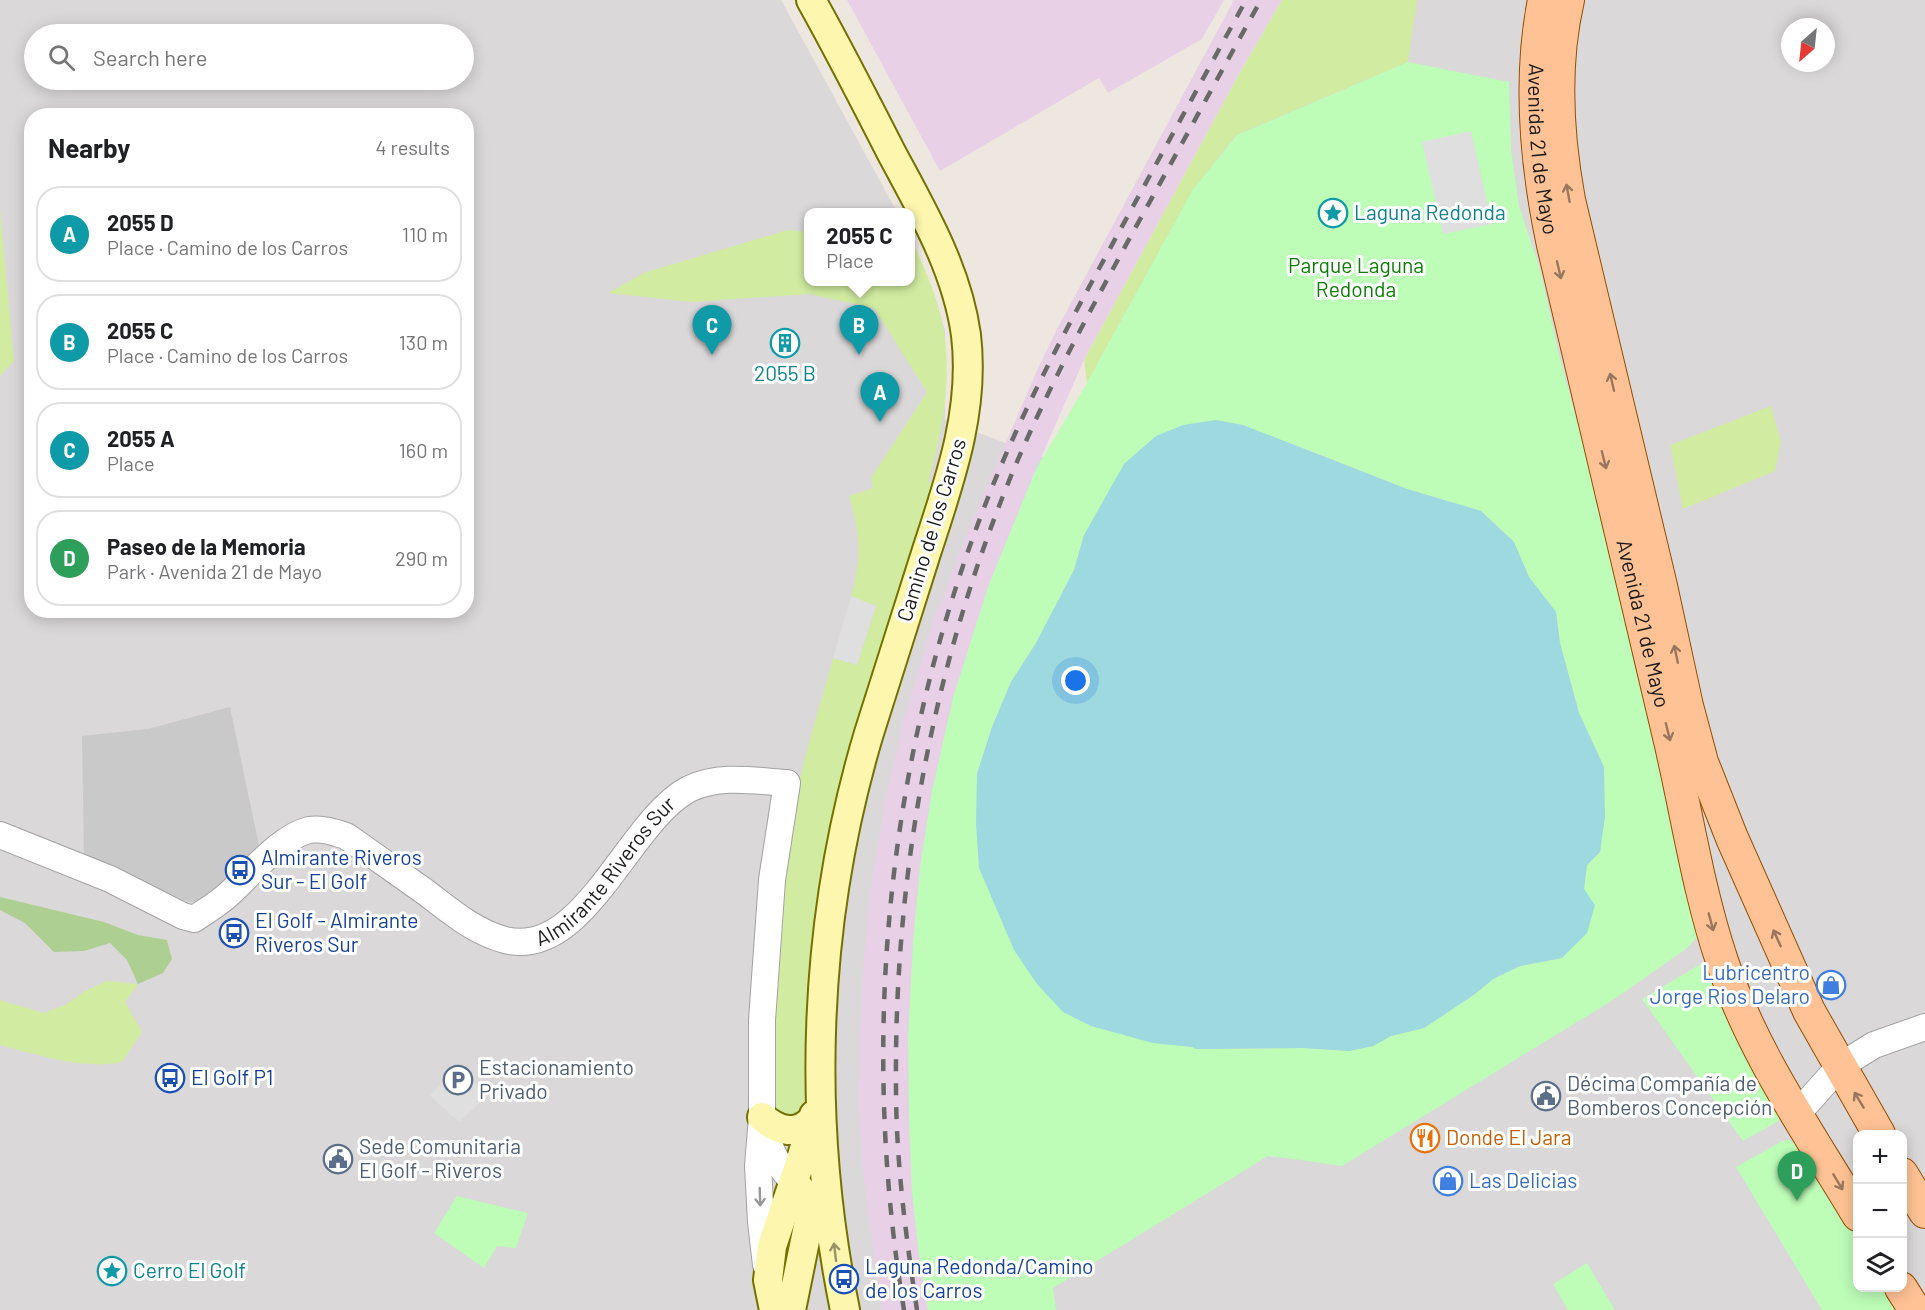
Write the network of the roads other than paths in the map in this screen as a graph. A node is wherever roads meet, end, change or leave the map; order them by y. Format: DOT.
graph roads {
  1 [pos="811,0"];
  2 [pos="1544,0"];
  3 [pos="1568,0"];
  4 [pos="0,836"];
  5 [pos="1925,1027"];
  6 [pos="1840,1066"];
  7 [pos="820,1087"];
  8 [pos="1797,1114"];
  9 [pos="762,1117"];
  10 [pos="813,1119"];
  11 [pos="1877,1130"];
  12 [pos="794,1182"];
  13 [pos="1907,1182"];
  14 [pos="1853,1208"];
  15 [pos="1925,1212"];
  16 [pos="768,1280"];
  17 [pos="1904,1292"];
  18 [pos="774,1310"];
  19 [pos="791,1310"];
  20 [pos="845,1310"];
  21 [pos="1915,1310"];
  1 -- 7 [label="main road, Camino de los Carros"];
  2 -- 8 [label="main road, Avenida 21 de Mayo, one-way"];
  6 -- 3 [label="main road, Avenida 21 de Mayo, one-way"];
  4 -- 9 [label="street, Almirante Riveros Sur"];
  5 -- 6 [label="street"];
  6 -- 8 [label="street"];
  11 -- 6 [label="main road, Avenida 21 de Mayo, one-way"];
  7 -- 10 [label="main road"];
  20 -- 7 [label="main road, one-way"];
  8 -- 14 [label="main road, Avenida 21 de Mayo, one-way"];
  9 -- 10 [label="main road"];
  9 -- 12 [label="street"];
  9 -- 16 [label="street, one-way"];
  10 -- 12 [label="main road"];
  12 -- 16 [label="main road"];
  12 -- 19 [label="main road"];
  13 -- 15 [label="main road"];
  16 -- 18 [label="main road"];
  17 -- 21 [label="main road"];
}
